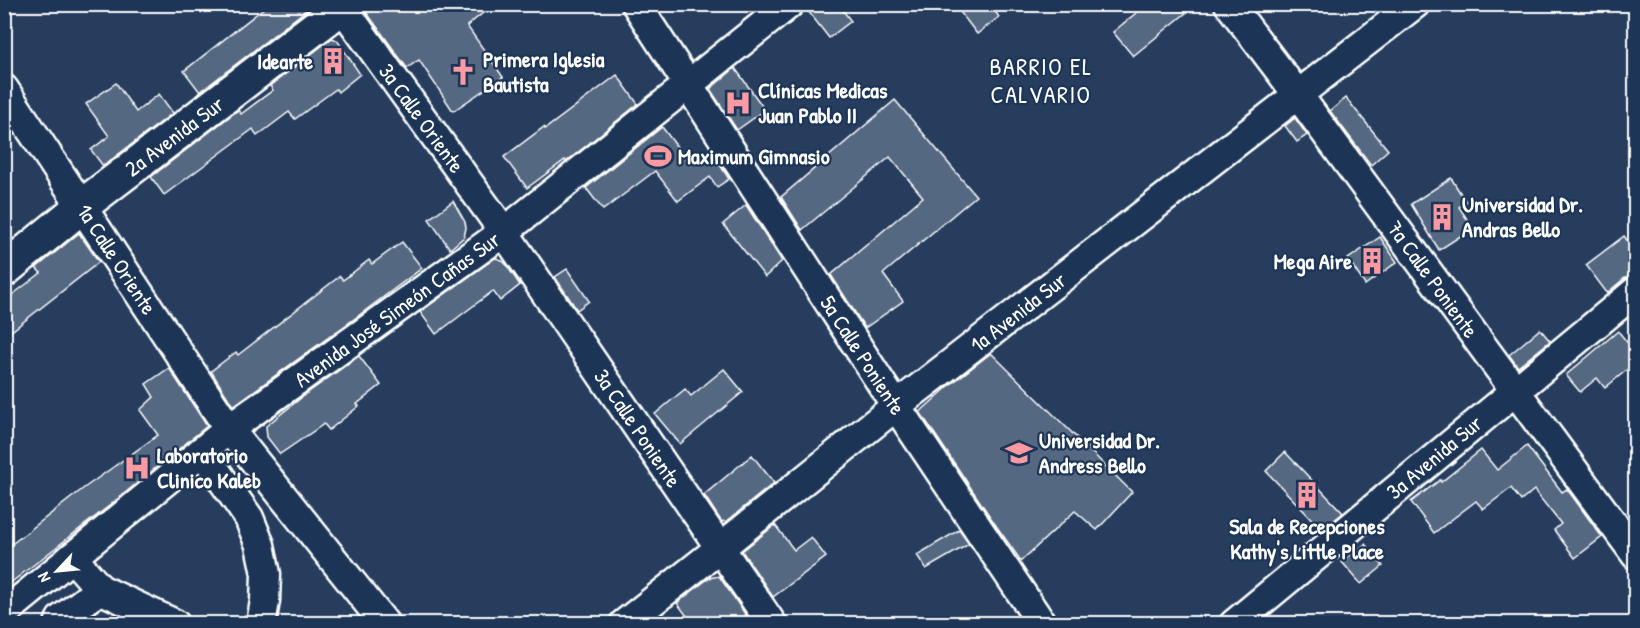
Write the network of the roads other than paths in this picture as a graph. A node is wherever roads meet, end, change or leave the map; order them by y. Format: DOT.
graph roads {
  1 [pos="636,4"];
  2 [pos="789,4"];
  3 [pos="1229,4"];
  4 [pos="1415,4"];
  5 [pos="343,6"];
  6 [pos="689,84"];
  7 [pos="4,89"];
  8 [pos="1298,95"];
  9 [pos="82,206"];
  10 [pos="504,232"];
  11 [pos="4,270"];
  12 [pos="1635,291"];
  13 [pos="1515,390"];
  14 [pos="896,406"];
  15 [pos="229,429"];
  16 [pos="202,451"];
  17 [pos="720,548"];
  18 [pos="1635,555"];
  19 [pos="72,557"];
  20 [pos="100,589"];
  21 [pos="4,613"];
  22 [pos="59,624"];
  23 [pos="175,624"];
  24 [pos="261,624"];
  25 [pos="385,624"];
  26 [pos="624,624"];
  27 [pos="772,624"];
  28 [pos="1042,624"];
  29 [pos="1234,624"];
  1 -- 6 [label="street, 5a Calle Poniente"];
  2 -- 6 [label="street, Avenida José Simeón Cañas Sur"];
  3 -- 8 [label="street, 7a Calle Poniente"];
  4 -- 8 [label="street, 1a Avenida Sur"];
  5 -- 9 [label="main road, 2a Avenida Sur"];
  5 -- 10 [label="street, 3a Calle Oriente"];
  6 -- 10 [label="street, Avenida José Simeón Cañas Sur"];
  6 -- 14 [label="street, 5a Calle Poniente"];
  7 -- 9 [label="street, 1a Calle Oriente"];
  8 -- 13 [label="street, 7a Calle Poniente"];
  8 -- 14 [label="street, 1a Avenida Sur"];
  9 -- 11 [label="main road, 2a Avenida Sur"];
  9 -- 15 [label="street, 1a Calle Oriente"];
  10 -- 15 [label="street, Avenida José Simeón Cañas Sur"];
  10 -- 17 [label="street, 3a Calle Poniente"];
  12 -- 13 [label="street, 3a Avenida Sur"];
  13 -- 18 [label="street, 7a Calle Poniente"];
  13 -- 29 [label="street, 3a Avenida Sur"];
  14 -- 17 [label="street, 1a Avenida Sur"];
  14 -- 28 [label="street, 5a Calle Poniente"];
  15 -- 16 [label="street, Avenida José Simeón Cañas Sur"];
  15 -- 25 [label="street, 1a Calle Oriente"];
  16 -- 19 [label="street, Avenida José Simeón Cañas Sur"];
  16 -- 24 [label="street"];
  17 -- 26 [label="street, 1a Avenida Sur"];
  17 -- 27 [label="street, 3a Calle Poniente"];
  19 -- 20 [label="street"];
  19 -- 21 [label="street, Avenida José Simeón Cañas Sur"];
  20 -- 22 [label="street"];
  20 -- 23 [label="street"];
}
